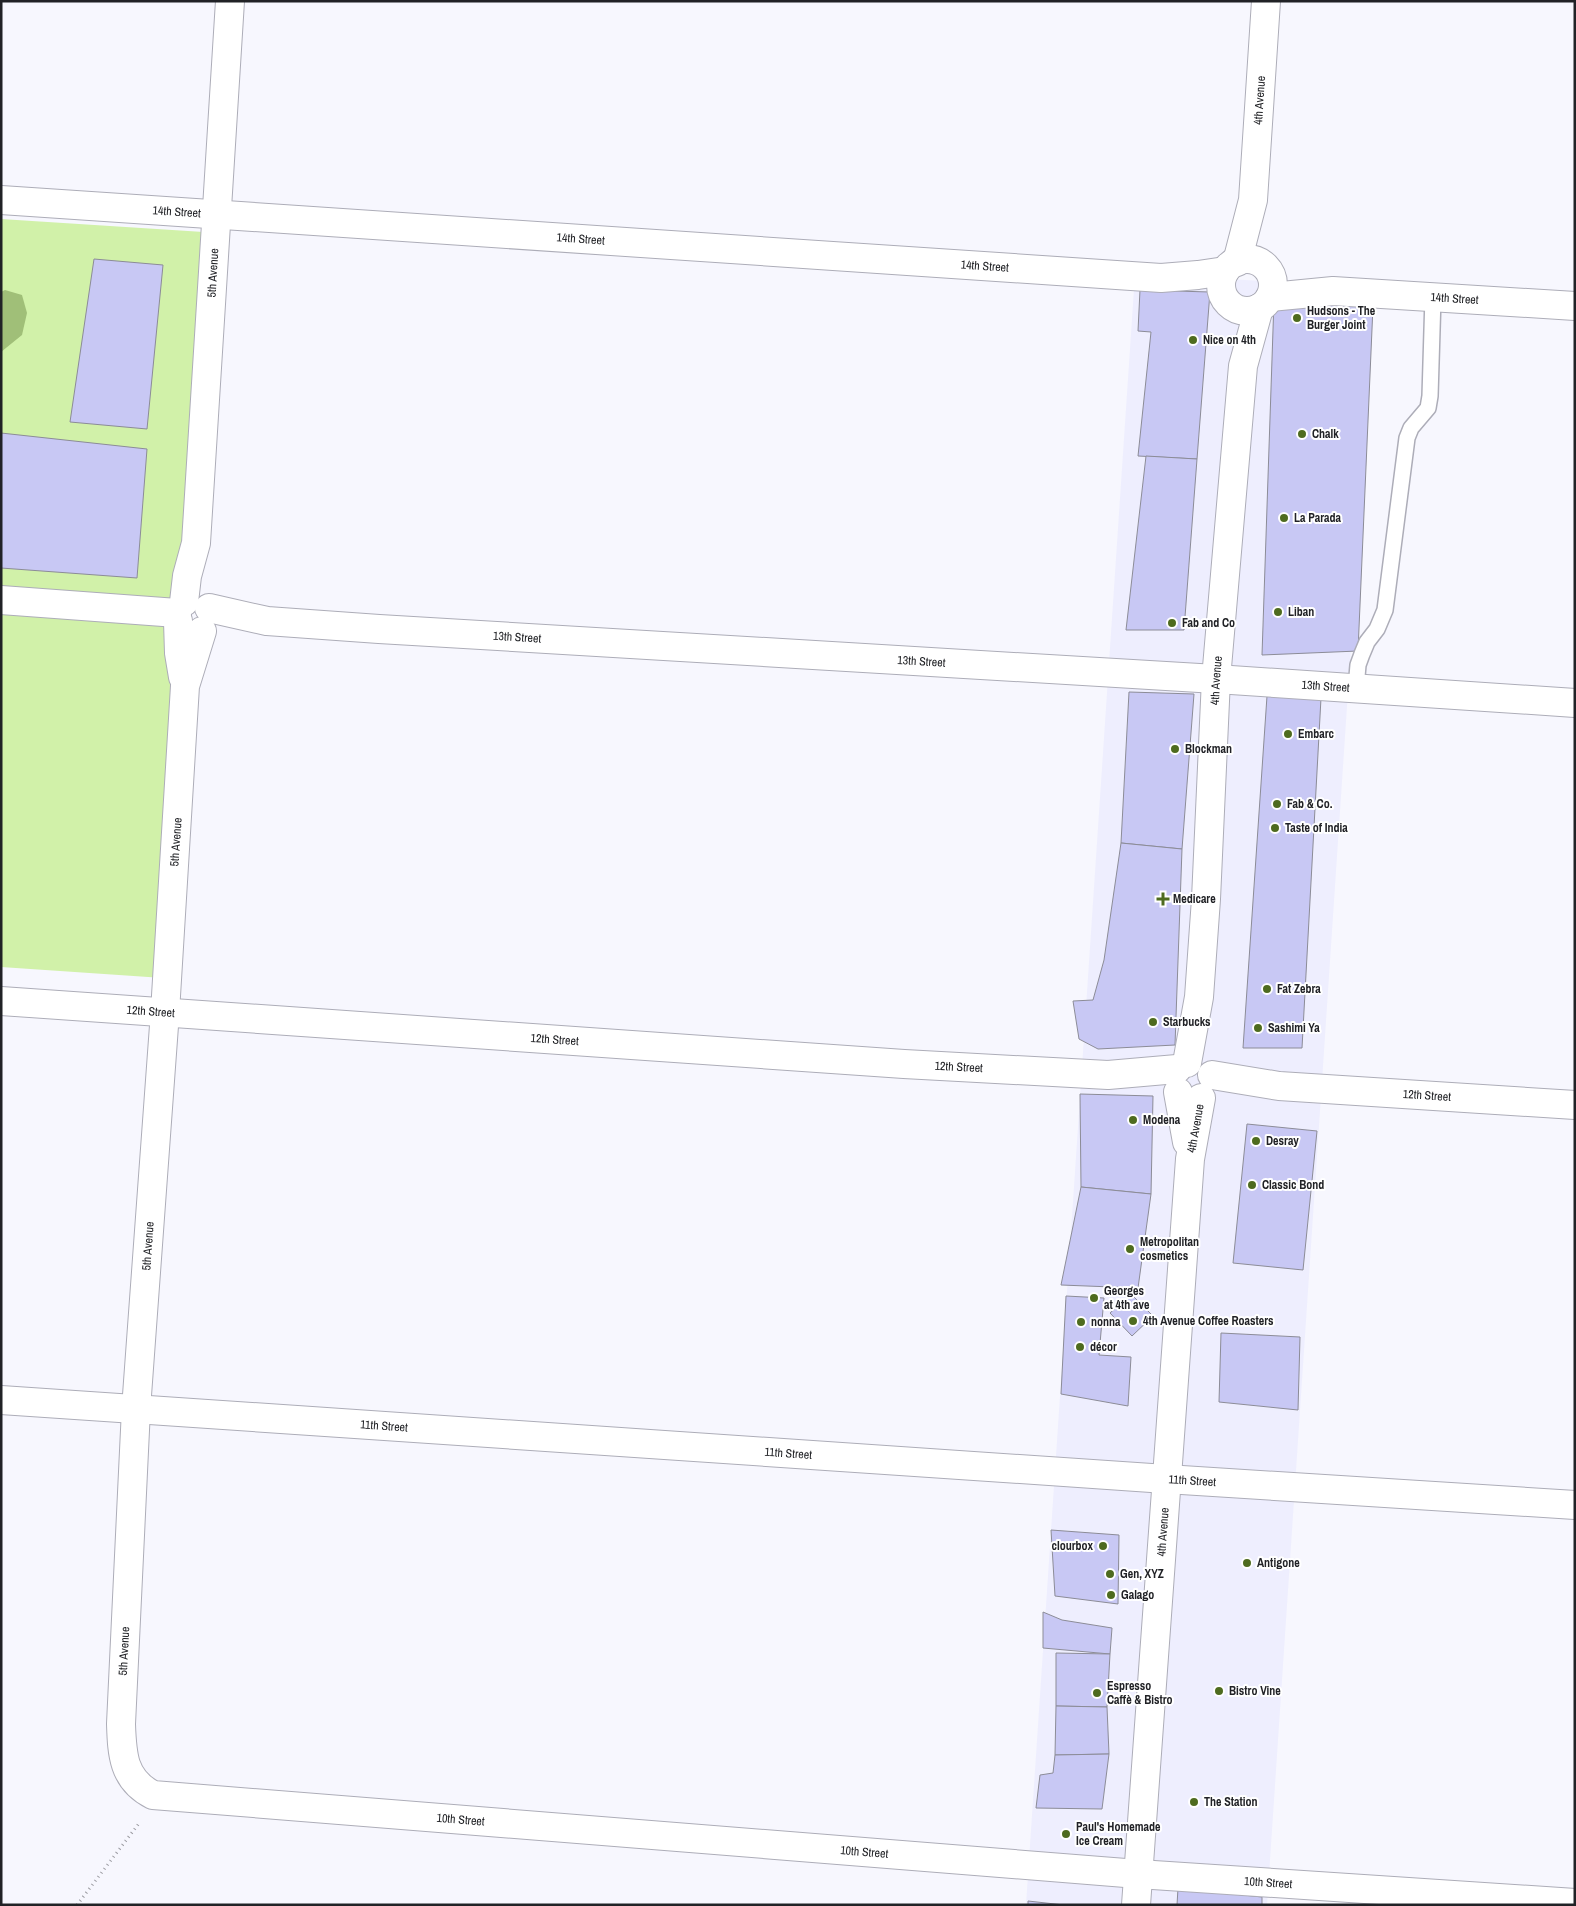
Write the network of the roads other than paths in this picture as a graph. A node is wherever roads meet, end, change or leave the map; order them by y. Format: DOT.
graph roads {
  1 [pos="230,1"];
  2 [pos="1266,1"];
  3 [pos="1,200"];
  4 [pos="1253,200"];
  5 [pos="216,215"];
  6 [pos="1228,283"];
  7 [pos="1266,286"];
  8 [pos="1433,297"];
  9 [pos="1575,306"];
  10 [pos="1244,366"];
  11 [pos="1,600"];
  12 [pos="195,614"];
  13 [pos="1216,679"];
  14 [pos="1356,688"];
  15 [pos="1575,703"];
  16 [pos="1,1001"];
  17 [pos="165,1012"];
  18 [pos="1193,1081"];
  19 [pos="1575,1105"];
  20 [pos="1,1400"];
  21 [pos="136,1409"];
  22 [pos="1166,1479"];
  23 [pos="1575,1505"];
  24 [pos="153,1795"];
  25 [pos="1138,1874"];
  26 [pos="1575,1903"];
  27 [pos="1136,1905"];
  1 -- 5 [label="street, 5th Avenue"];
  2 -- 4 [label="street, 4th Avenue"];
  3 -- 5 [label="street, 14th Street"];
  4 -- 6 [label="street, 4th Avenue"];
  4 -- 7 [label="street, 4th Avenue"];
  5 -- 6 [label="street, 14th Street"];
  5 -- 12 [label="street, 5th Avenue"];
  6 -- 7 [label="street, 14th Street"];
  6 -- 7 [label="street"];
  6 -- 10 [label="street, 4th Avenue"];
  7 -- 8 [label="street, 14th Street"];
  7 -- 10 [label="street, 4th Avenue"];
  8 -- 9 [label="street, 14th Street"];
  8 -- 14 [label="lane"];
  10 -- 13 [label="street, 4th Avenue"];
  11 -- 12 [label="street, 13th Street"];
  12 -- 13 [label="street, 13th Street"];
  12 -- 17 [label="street, 5th Avenue"];
  13 -- 14 [label="street, 13th Street"];
  13 -- 18 [label="street, 4th Avenue"];
  14 -- 15 [label="street, 13th Street"];
  16 -- 17 [label="street, 12th Street"];
  17 -- 18 [label="street, 12th Street"];
  17 -- 21 [label="street, 5th Avenue"];
  18 -- 19 [label="street, 12th Street"];
  18 -- 22 [label="street, 4th Avenue"];
  20 -- 21 [label="street, 11th Street"];
  21 -- 22 [label="street, 11th Street"];
  21 -- 24 [label="street, 5th Avenue"];
  22 -- 23 [label="street, 11th Street"];
  22 -- 25 [label="street, 4th Avenue"];
  24 -- 25 [label="street, 10th Street"];
  25 -- 26 [label="street, 10th Street"];
  25 -- 27 [label="street, 4th Avenue"];
}
